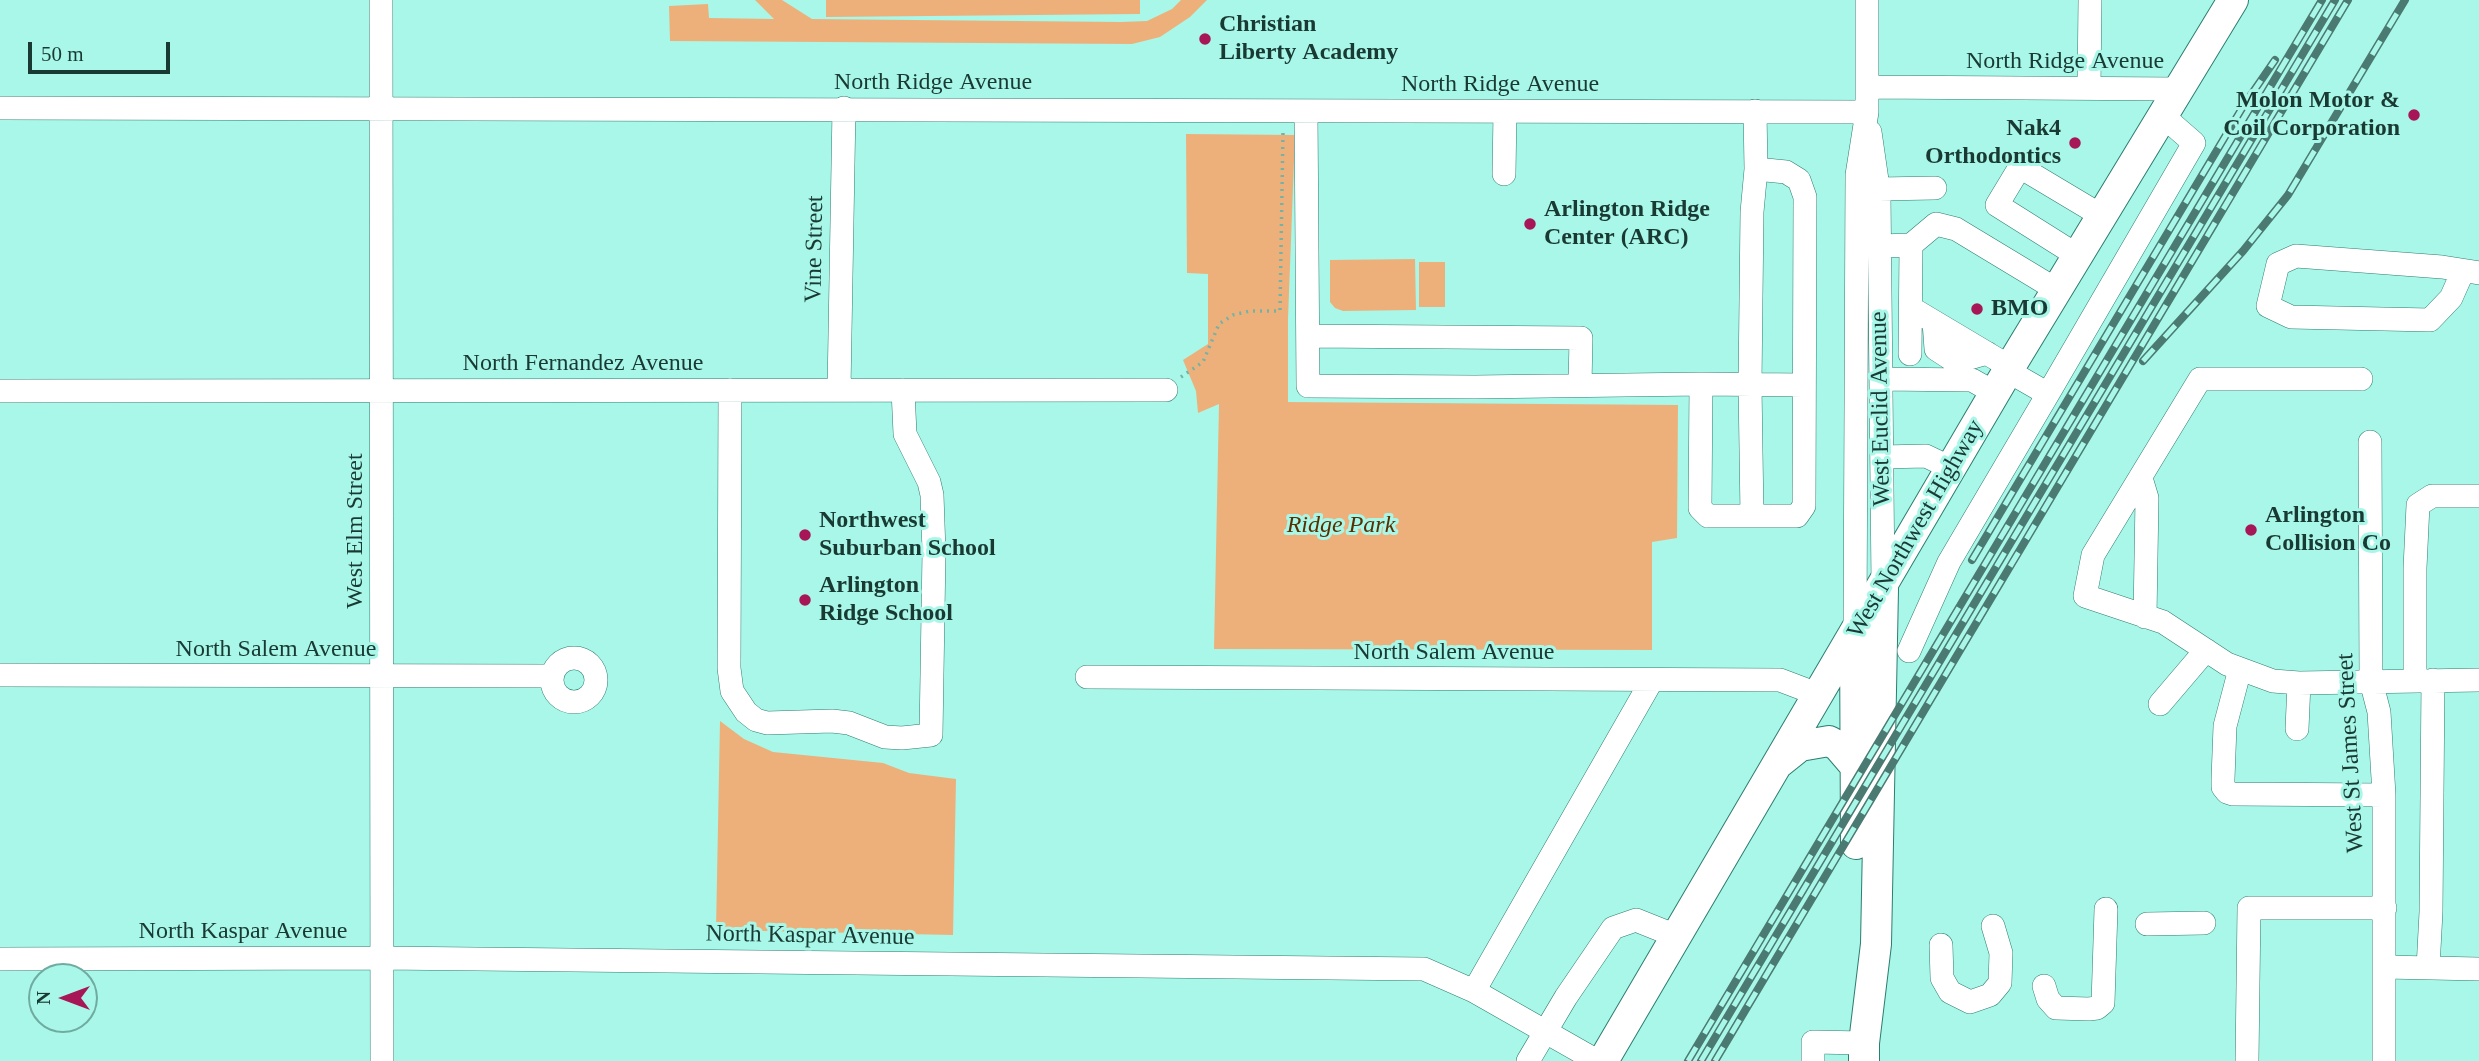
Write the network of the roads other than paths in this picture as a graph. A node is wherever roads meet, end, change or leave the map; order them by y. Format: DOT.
graph roads {
  1 [pos="381,0"];
  2 [pos="1867,0"];
  3 [pos="2090,0"];
  4 [pos="2233,0"];
  5 [pos="1867,87"];
  6 [pos="2089,88"];
  7 [pos="2180,89"];
  8 [pos="0,108"];
  9 [pos="382,108"];
  10 [pos="844,108"];
  11 [pos="1504,111"];
  12 [pos="1755,111"];
  13 [pos="1867,111"];
  14 [pos="2163,116"];
  15 [pos="1306,120"];
  16 [pos="1756,169"];
  17 [pos="1504,174"];
  18 [pos="1935,188"];
  19 [pos="1879,189"];
  20 [pos="2102,216"];
  21 [pos="1912,245"];
  22 [pos="1880,246"];
  23 [pos="2078,256"];
  24 [pos="2471,272"];
  25 [pos="2057,290"];
  26 [pos="1910,308"];
  27 [pos="1308,336"];
  28 [pos="1910,354"];
  29 [pos="2000,371"];
  30 [pos="1881,379"];
  31 [pos="2361,379"];
  32 [pos="1701,384"];
  33 [pos="1580,385"];
  34 [pos="1751,385"];
  35 [pos="1804,385"];
  36 [pos="382,390"];
  37 [pos="730,390"];
  38 [pos="839,390"];
  39 [pos="902,390"];
  40 [pos="1166,390"];
  41 [pos="0,391"];
  42 [pos="2048,394"];
  43 [pos="2370,442"];
  44 [pos="1882,457"];
  45 [pos="1951,468"];
  46 [pos="2141,478"];
  47 [pos="2479,496"];
  48 [pos="1752,516"];
  49 [pos="1883,585"];
  50 [pos="2146,617"];
  51 [pos="1855,633"];
  52 [pos="2206,650"];
  53 [pos="1909,652"];
  54 [pos="2239,668"];
  55 [pos="0,675"];
  56 [pos="382,676"];
  57 [pos="552,676"];
  58 [pos="1087,677"];
  59 [pos="1652,680"];
  60 [pos="2424,680"];
  61 [pos="2479,680"];
  62 [pos="2371,681"];
  63 [pos="2299,683"];
  64 [pos="1817,694"];
  65 [pos="2160,704"];
  66 [pos="2297,729"];
  67 [pos="1777,764"];
  68 [pos="1856,767"];
  69 [pos="2384,795"];
  70 [pos="2385,908"];
  71 [pos="2106,909"];
  72 [pos="2204,923"];
  73 [pos="2147,924"];
  74 [pos="1993,926"];
  75 [pos="1676,936"];
  76 [pos="1941,944"];
  77 [pos="382,958"];
  78 [pos="0,959"];
  79 [pos="2385,967"];
  80 [pos="2428,968"];
  81 [pos="2479,969"];
  82 [pos="2044,986"];
  83 [pos="1474,991"];
  84 [pos="1546,1032"];
  85 [pos="1864,1052"];
  86 [pos="382,1061"];
  87 [pos="1528,1061"];
  88 [pos="1597,1061"];
  89 [pos="1604,1061"];
  90 [pos="1813,1061"];
  91 [pos="2246,1061"];
  92 [pos="2384,1061"];
  1 -- 9 [label="street, West Elm Street"];
  2 -- 5 [label="street, West Euclid Avenue"];
  3 -- 6 [label="street"];
  4 -- 7 [label="main road, West Northwest Highway"];
  5 -- 6 [label="street, North Ridge Avenue"];
  5 -- 13 [label="street, West Euclid Avenue"];
  6 -- 7 [label="street, North Ridge Avenue"];
  7 -- 14 [label="main road, West Northwest Highway"];
  8 -- 9 [label="street, North Ridge Avenue"];
  9 -- 10 [label="street, North Ridge Avenue"];
  9 -- 36 [label="street, West Elm Street"];
  10 -- 15 [label="street, North Ridge Avenue"];
  10 -- 38 [label="street, Vine Street"];
  11 -- 12 [label="street, North Ridge Avenue"];
  11 -- 15 [label="street, North Ridge Avenue"];
  11 -- 17 [label="street"];
  12 -- 13 [label="street, North Ridge Avenue"];
  12 -- 16 [label="street"];
  13 -- 19 [label="street, West Euclid Avenue"];
  13 -- 51 [label="street, West Euclid Avenue"];
  14 -- 20 [label="main road, West Northwest Highway"];
  14 -- 42 [label="street"];
  15 -- 27 [label="street"];
  16 -- 34 [label="street"];
  16 -- 35 [label="street"];
  18 -- 19 [label="street"];
  19 -- 22 [label="street, West Euclid Avenue"];
  20 -- 23 [label="main road, West Northwest Highway"];
  20 -- 23 [label="street"];
  21 -- 22 [label="street"];
  21 -- 25 [label="street"];
  21 -- 26 [label="street"];
  22 -- 30 [label="street, West Euclid Avenue"];
  23 -- 25 [label="main road, West Northwest Highway"];
  24 -- 24 [label="street"];
  25 -- 29 [label="main road, West Northwest Highway"];
  26 -- 28 [label="street"];
  26 -- 29 [label="street"];
  27 -- 33 [label="street"];
  27 -- 33 [label="street"];
  29 -- 30 [label="street"];
  29 -- 42 [label="street"];
  29 -- 45 [label="main road, West Northwest Highway"];
  30 -- 44 [label="street, West Euclid Avenue"];
  31 -- 46 [label="street"];
  32 -- 33 [label="street"];
  32 -- 34 [label="street"];
  32 -- 48 [label="street"];
  34 -- 35 [label="street"];
  34 -- 48 [label="street"];
  35 -- 48 [label="street"];
  36 -- 37 [label="street, North Fernandez Avenue"];
  36 -- 41 [label="street, North Fernandez Avenue"];
  36 -- 56 [label="street, West Elm Street"];
  37 -- 38 [label="street, North Fernandez Avenue"];
  37 -- 39 [label="street"];
  38 -- 39 [label="street, North Fernandez Avenue"];
  39 -- 40 [label="street, North Fernandez Avenue"];
  42 -- 53 [label="street"];
  43 -- 62 [label="street, West St James Street"];
  44 -- 45 [label="street"];
  44 -- 49 [label="street, West Euclid Avenue"];
  45 -- 49 [label="main road, West Northwest Highway"];
  46 -- 50 [label="street"];
  46 -- 50 [label="street"];
  47 -- 60 [label="street"];
  49 -- 51 [label="main road, West Northwest Highway"];
  49 -- 85 [label="main road, West Euclid Avenue"];
  50 -- 52 [label="street"];
  51 -- 64 [label="main road, West Northwest Highway"];
  51 -- 68 [label="main road, West Euclid Avenue"];
  52 -- 54 [label="street"];
  52 -- 65 [label="street"];
  54 -- 63 [label="street"];
  54 -- 69 [label="street"];
  55 -- 56 [label="street, North Salem Avenue"];
  56 -- 57 [label="street, North Salem Avenue"];
  56 -- 77 [label="street, West Elm Street"];
  58 -- 59 [label="street, North Salem Avenue"];
  59 -- 64 [label="street, North Salem Avenue"];
  59 -- 83 [label="street"];
  60 -- 61 [label="street"];
  60 -- 62 [label="street"];
  60 -- 80 [label="street"];
  62 -- 63 [label="street"];
  62 -- 69 [label="street, West St James Street"];
  63 -- 66 [label="street"];
  64 -- 67 [label="main road, West Northwest Highway"];
  67 -- 68 [label="main road"];
  67 -- 75 [label="main road, West Northwest Highway"];
  68 -- 85 [label="main road, West Euclid Avenue"];
  69 -- 70 [label="street, West St James Street"];
  70 -- 79 [label="street, West St James Street"];
  70 -- 91 [label="street"];
  71 -- 82 [label="street"];
  72 -- 73 [label="street"];
  74 -- 76 [label="street"];
  75 -- 84 [label="street"];
  75 -- 89 [label="main road, West Northwest Highway"];
  77 -- 78 [label="street, North Kaspar Avenue"];
  77 -- 83 [label="street, North Kaspar Avenue"];
  77 -- 86 [label="street, West Elm Street"];
  79 -- 80 [label="street"];
  79 -- 92 [label="street, West St James Street"];
  80 -- 81 [label="street"];
  83 -- 84 [label="street, North Kaspar Avenue"];
  84 -- 87 [label="street"];
  84 -- 88 [label="street, North Kaspar Avenue"];
  85 -- 90 [label="street"];
}
